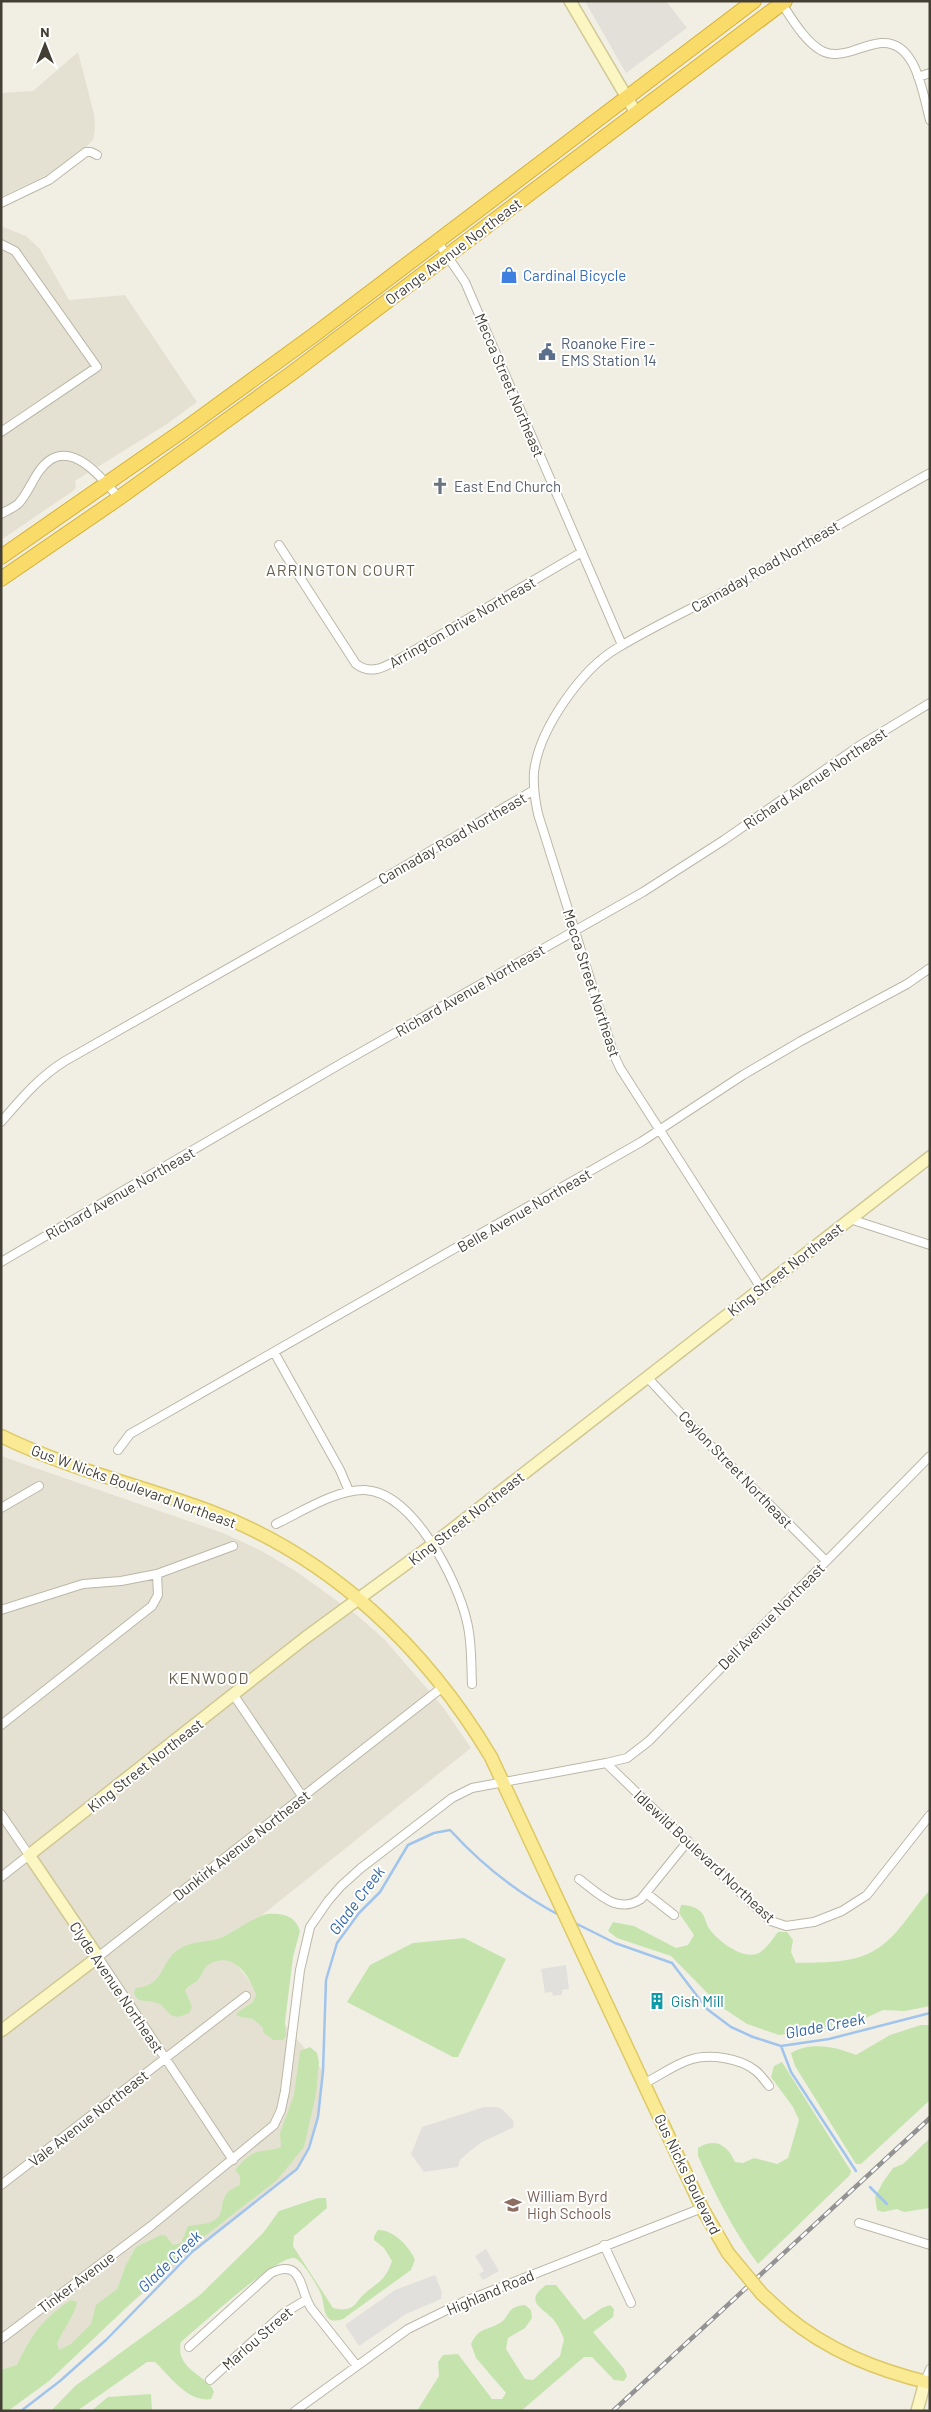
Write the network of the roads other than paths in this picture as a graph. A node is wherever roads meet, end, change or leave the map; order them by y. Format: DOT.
graph roads {
  1 [pos="570,1"];
  2 [pos="754,1"];
  3 [pos="782,2"];
  4 [pos="930,73"];
  5 [pos="918,77"];
  6 [pos="627,97"];
  7 [pos="636,113"];
  8 [pos="930,120"];
  9 [pos="97,155"];
  10 [pos="1,203"];
  11 [pos="437,241"];
  12 [pos="1,244"];
  13 [pos="448,255"];
  14 [pos="1,432"];
  15 [pos="930,472"];
  16 [pos="106,484"];
  17 [pos="119,498"];
  18 [pos="1,514"];
  19 [pos="279,545"];
  20 [pos="582,552"];
  21 [pos="1,557"];
  22 [pos="1,578"];
  23 [pos="622,645"];
  24 [pos="930,703"];
  25 [pos="534,790"];
  26 [pos="575,930"];
  27 [pos="930,968"];
  28 [pos="1,1122"];
  29 [pos="660,1130"];
  30 [pos="930,1157"];
  31 [pos="850,1219"];
  32 [pos="930,1245"];
  33 [pos="1,1262"];
  34 [pos="761,1288"];
  35 [pos="274,1352"];
  36 [pos="647,1377"];
  37 [pos="1,1436"];
  38 [pos="118,1450"];
  39 [pos="930,1456"];
  40 [pos="39,1486"];
  41 [pos="349,1492"];
  42 [pos="1,1508"];
  43 [pos="276,1524"];
  44 [pos="432,1544"];
  45 [pos="233,1546"];
  46 [pos="826,1561"];
  47 [pos="157,1574"];
  48 [pos="358,1599"];
  49 [pos="1,1610"];
  50 [pos="472,1684"];
  51 [pos="444,1686"];
  52 [pos="233,1694"];
  53 [pos="1,1725"];
  54 [pos="606,1763"];
  55 [pos="503,1781"];
  56 [pos="302,1796"];
  57 [pos="1,1814"];
  58 [pos="930,1814"];
  59 [pos="688,1841"];
  60 [pos="29,1855"];
  61 [pos="547,1876"];
  62 [pos="1,1878"];
  63 [pos="579,1879"];
  64 [pos="646,1893"];
  65 [pos="674,1915"];
  66 [pos="98,1957"];
  67 [pos="246,1996"];
  68 [pos="1,2031"];
  69 [pos="165,2059"];
  70 [pos="645,2083"];
  71 [pos="769,2086"];
  72 [pos="233,2160"];
  73 [pos="1,2185"];
  74 [pos="702,2208"];
  75 [pos="859,2223"];
  76 [pos="604,2245"];
  77 [pos="930,2245"];
  78 [pos="306,2300"];
  79 [pos="631,2303"];
  80 [pos="1,2339"];
  81 [pos="189,2347"];
  82 [pos="357,2366"];
  83 [pos="930,2368"];
  84 [pos="210,2380"];
  85 [pos="927,2382"];
  86 [pos="295,2411"];
  87 [pos="917,2411"];
  1 -- 6 [label="street"];
  2 -- 6 [label="highway, Orange Avenue Northeast"];
  3 -- 5 [label="street"];
  3 -- 7 [label="highway, Orange Avenue Northeast"];
  4 -- 5 [label="street"];
  5 -- 8 [label="street"];
  6 -- 7 [label="street"];
  6 -- 11 [label="highway, Orange Avenue Northeast"];
  7 -- 13 [label="highway, Orange Avenue Northeast"];
  9 -- 10 [label="street"];
  11 -- 13 [label="street, Mecca Street Northeast"];
  11 -- 16 [label="highway, Orange Avenue Northeast"];
  12 -- 14 [label="street"];
  13 -- 17 [label="highway, Orange Avenue Northeast"];
  13 -- 20 [label="street, Mecca Street Northeast"];
  15 -- 23 [label="street, Cannaday Road Northeast"];
  16 -- 17 [label="street"];
  16 -- 18 [label="street"];
  16 -- 21 [label="highway, Orange Avenue Northeast"];
  17 -- 22 [label="highway, Orange Avenue Northeast"];
  19 -- 20 [label="street, Arrington Drive Northeast"];
  20 -- 23 [label="street, Mecca Street Northeast"];
  23 -- 25 [label="street, Cannaday Road Northeast"];
  24 -- 26 [label="street, Richard Avenue Northeast"];
  25 -- 26 [label="street, Mecca Street Northeast"];
  25 -- 28 [label="street, Cannaday Road Northeast"];
  26 -- 29 [label="street, Mecca Street Northeast"];
  26 -- 33 [label="street, Richard Avenue Northeast"];
  27 -- 29 [label="street, Belle Avenue Northeast"];
  29 -- 34 [label="street, Mecca Street Northeast"];
  29 -- 35 [label="street, Belle Avenue Northeast"];
  30 -- 31 [label="street, King Street Northeast"];
  31 -- 32 [label="street"];
  31 -- 34 [label="street, King Street Northeast"];
  34 -- 36 [label="street, King Street Northeast"];
  35 -- 38 [label="street, Belle Avenue Northeast"];
  35 -- 41 [label="street"];
  36 -- 44 [label="street, King Street Northeast"];
  36 -- 46 [label="street, Ceylon Street Northeast"];
  37 -- 48 [label="main road, Gus W Nicks Boulevard Northeast"];
  39 -- 46 [label="street, Dell Avenue Northeast"];
  40 -- 42 [label="street"];
  41 -- 43 [label="street"];
  41 -- 44 [label="street"];
  44 -- 48 [label="street, King Street Northeast"];
  44 -- 50 [label="street"];
  45 -- 47 [label="street"];
  46 -- 54 [label="street, Dell Avenue Northeast"];
  47 -- 49 [label="street"];
  47 -- 53 [label="street"];
  48 -- 51 [label="main road, Gus W Nicks Boulevard Northeast"];
  48 -- 52 [label="street, King Street Northeast"];
  51 -- 55 [label="main road, Gus W Nicks Boulevard Northeast"];
  51 -- 56 [label="street, Dunkirk Avenue Northeast"];
  52 -- 56 [label="street"];
  52 -- 60 [label="street, King Street Northeast"];
  54 -- 55 [label="street"];
  54 -- 59 [label="street, Idlewild Boulevard Northeast"];
  55 -- 61 [label="main road, Gus W Nicks Boulevard Northeast"];
  55 -- 72 [label="street, Tinker Avenue"];
  56 -- 66 [label="street, Dunkirk Avenue Northeast"];
  57 -- 60 [label="street, Clyde Avenue Northeast"];
  58 -- 59 [label="street, Idlewild Boulevard Northeast"];
  59 -- 64 [label="street"];
  60 -- 62 [label="street, King Street Northeast"];
  60 -- 66 [label="street, Clyde Avenue Northeast"];
  61 -- 70 [label="main road, Gus Nicks Boulevard"];
  63 -- 64 [label="street"];
  64 -- 65 [label="street"];
  66 -- 68 [label="street, Dunkirk Avenue Northeast"];
  66 -- 69 [label="street, Clyde Avenue Northeast"];
  67 -- 69 [label="street, Vale Avenue Northeast"];
  69 -- 72 [label="street, Clyde Avenue Northeast"];
  69 -- 73 [label="street, Vale Avenue Northeast"];
  70 -- 71 [label="street"];
  70 -- 74 [label="main road, Gus Nicks Boulevard"];
  72 -- 80 [label="street, Tinker Avenue"];
  74 -- 76 [label="street, Highland Road"];
  74 -- 85 [label="main road, Gus Nicks Boulevard, bridge"];
  75 -- 77 [label="street"];
  76 -- 79 [label="street"];
  76 -- 82 [label="street, Highland Road"];
  78 -- 81 [label="street"];
  78 -- 82 [label="street"];
  78 -- 84 [label="street, Marlou Street"];
  82 -- 86 [label="street, Highland Road"];
  83 -- 85 [label="street"];
  85 -- 87 [label="street"];
}
